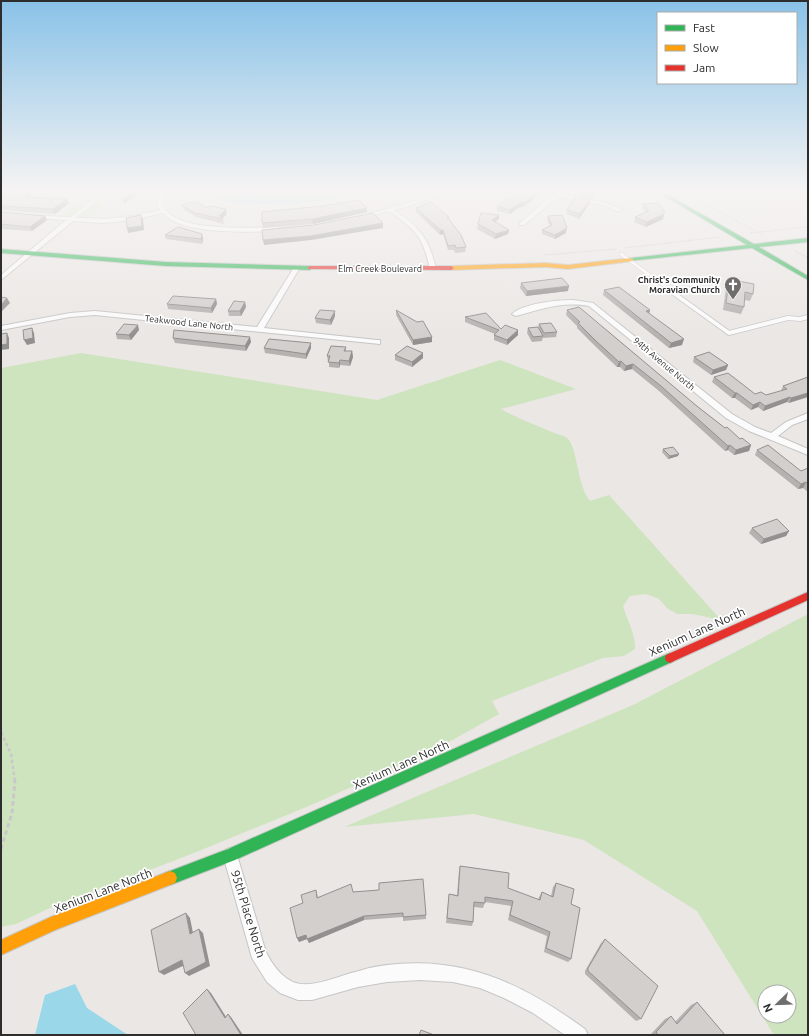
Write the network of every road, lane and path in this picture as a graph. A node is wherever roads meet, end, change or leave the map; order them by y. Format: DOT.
graph roads {
  1 [pos="46,239"];
  2 [pos="425,239"];
  3 [pos="697,239"];
  4 [pos="751,239"];
  5 [pos="769,239"];
  6 [pos="743,240"];
  7 [pos="808,240"];
  8 [pos="755,242"];
  9 [pos="768,245"];
  10 [pos="1,250"];
  11 [pos="794,250"];
  12 [pos="30,253"];
  13 [pos="621,254"];
  14 [pos="542,256"];
  15 [pos="808,258"];
  16 [pos="628,260"];
  17 [pos="544,265"];
  18 [pos="808,267"];
  19 [pos="296,268"];
  20 [pos="433,269"];
  21 [pos="1,278"];
  22 [pos="808,278"];
  23 [pos="516,314"];
  24 [pos="808,317"];
  25 [pos="1,328"];
  26 [pos="259,330"];
  27 [pos="377,342"];
  28 [pos="808,416"];
  29 [pos="772,437"];
  30 [pos="808,452"];
  31 [pos="808,596"];
  32 [pos="1,732"];
  33 [pos="1,848"];
  34 [pos="230,854"];
  35 [pos="1,948"];
  36 [pos="579,1035"];
  1 -- 12 [label="street"];
  2 -- 20 [label="street"];
  3 -- 14 [label="path"];
  4 -- 8 [label="main road"];
  5 -- 8 [label="main road, Elm Creek Boulevard"];
  6 -- 8 [label="main road, Elm Creek Boulevard"];
  6 -- 13 [label="main road, Elm Creek Boulevard"];
  7 -- 9 [label="main road"];
  8 -- 9 [label="main road"];
  8 -- 16 [label="main road, Elm Creek Boulevard"];
  8 -- 22 [label="main road"];
  9 -- 18 [label="main road"];
  10 -- 12 [label="main road, Elm Creek Boulevard"];
  11 -- 15 [label="path"];
  12 -- 19 [label="main road, Elm Creek Boulevard"];
  12 -- 21 [label="street"];
  13 -- 16 [label="lane"];
  13 -- 17 [label="main road, Elm Creek Boulevard"];
  16 -- 17 [label="main road, Elm Creek Boulevard"];
  16 -- 24 [label="lane"];
  17 -- 20 [label="main road, Elm Creek Boulevard"];
  19 -- 20 [label="main road, Elm Creek Boulevard"];
  19 -- 26 [label="street"];
  23 -- 29 [label="street, 94th Avenue North"];
  25 -- 26 [label="street, Teakwood Lane North"];
  26 -- 27 [label="street, Teakwood Lane North"];
  28 -- 29 [label="street"];
  29 -- 30 [label="street, 94th Avenue North"];
  31 -- 34 [label="main road, Xenium Lane North"];
  32 -- 33 [label="path"];
  34 -- 35 [label="main road, Xenium Lane North"];
  34 -- 36 [label="street, 95th Place North"];
}
